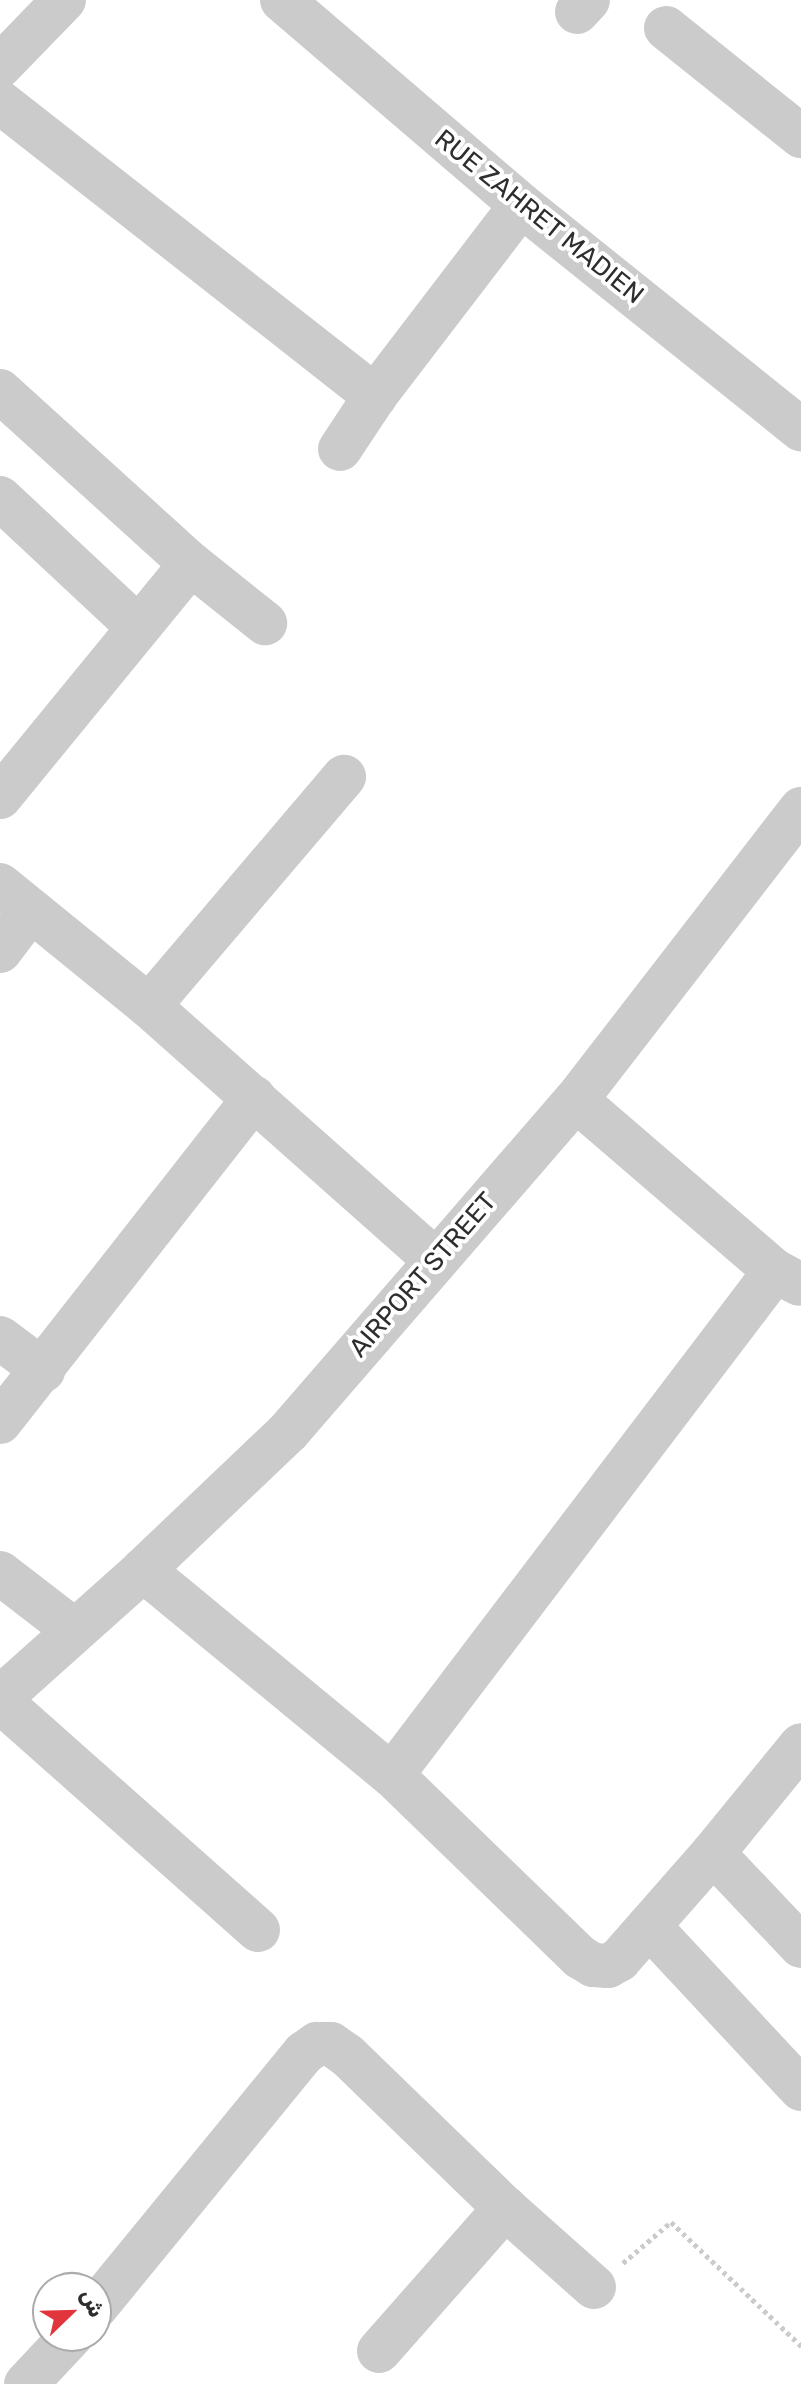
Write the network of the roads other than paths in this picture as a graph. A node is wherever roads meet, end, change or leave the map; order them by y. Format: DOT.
graph roads {
  1 [pos="64,0"];
  2 [pos="282,0"];
  3 [pos="666,28"];
  4 [pos="0,66"];
  5 [pos="0,102"];
  6 [pos="801,136"];
  7 [pos="521,205"];
  8 [pos="0,391"];
  9 [pos="375,396"];
  10 [pos="801,429"];
  11 [pos="340,449"];
  12 [pos="0,498"];
  13 [pos="191,564"];
  14 [pos="265,623"];
  15 [pos="137,626"];
  16 [pos="344,777"];
  17 [pos="0,797"];
  18 [pos="801,809"];
  19 [pos="16,898"];
  20 [pos="0,951"];
  21 [pos="149,1006"];
  22 [pos="254,1098"];
  23 [pos="576,1100"];
  24 [pos="435,1260"];
  25 [pos="794,1280"];
  26 [pos="0,1338"];
  27 [pos="43,1370"];
  28 [pos="0,1422"];
  29 [pos="143,1570"];
  30 [pos="0,1573"];
  31 [pos="74,1630"];
  32 [pos="0,1700"];
  33 [pos="794,1767"];
  34 [pos="392,1775"];
  35 [pos="713,1853"];
  36 [pos="649,1926"];
  37 [pos="258,1930"];
  38 [pos="801,1946"];
  39 [pos="801,2089"];
  40 [pos="505,2208"];
  41 [pos="112,2287"];
  42 [pos="594,2287"];
  43 [pos="379,2351"];
  44 [pos="56,2352"];
  45 [pos="26,2384"];
  1 -- 4 [label="street"];
  2 -- 7 [label="street, RUE ZAHRET MADIEN"];
  3 -- 6 [label="street"];
  5 -- 9 [label="street"];
  7 -- 9 [label="street"];
  7 -- 10 [label="street, RUE ZAHRET MADIEN"];
  8 -- 13 [label="street"];
  9 -- 11 [label="street"];
  12 -- 15 [label="street"];
  13 -- 14 [label="street"];
  13 -- 15 [label="street"];
  15 -- 17 [label="street"];
  16 -- 21 [label="street"];
  18 -- 23 [label="street, AIRPORT STREET"];
  19 -- 20 [label="street"];
  19 -- 21 [label="street"];
  21 -- 22 [label="street"];
  22 -- 24 [label="street"];
  22 -- 27 [label="street"];
  23 -- 24 [label="street, AIRPORT STREET"];
  23 -- 25 [label="street"];
  24 -- 29 [label="street, AIRPORT STREET"];
  25 -- 34 [label="street"];
  26 -- 27 [label="street"];
  27 -- 28 [label="street"];
  29 -- 31 [label="street, AIRPORT STREET"];
  29 -- 34 [label="street"];
  30 -- 31 [label="street"];
  31 -- 32 [label="street, AIRPORT STREET"];
  32 -- 37 [label="street"];
  33 -- 35 [label="street"];
  34 -- 36 [label="street"];
  35 -- 36 [label="street"];
  35 -- 38 [label="street"];
  36 -- 39 [label="street"];
  40 -- 41 [label="street"];
  40 -- 42 [label="street"];
  40 -- 43 [label="street"];
  44 -- 45 [label="street"];
}
